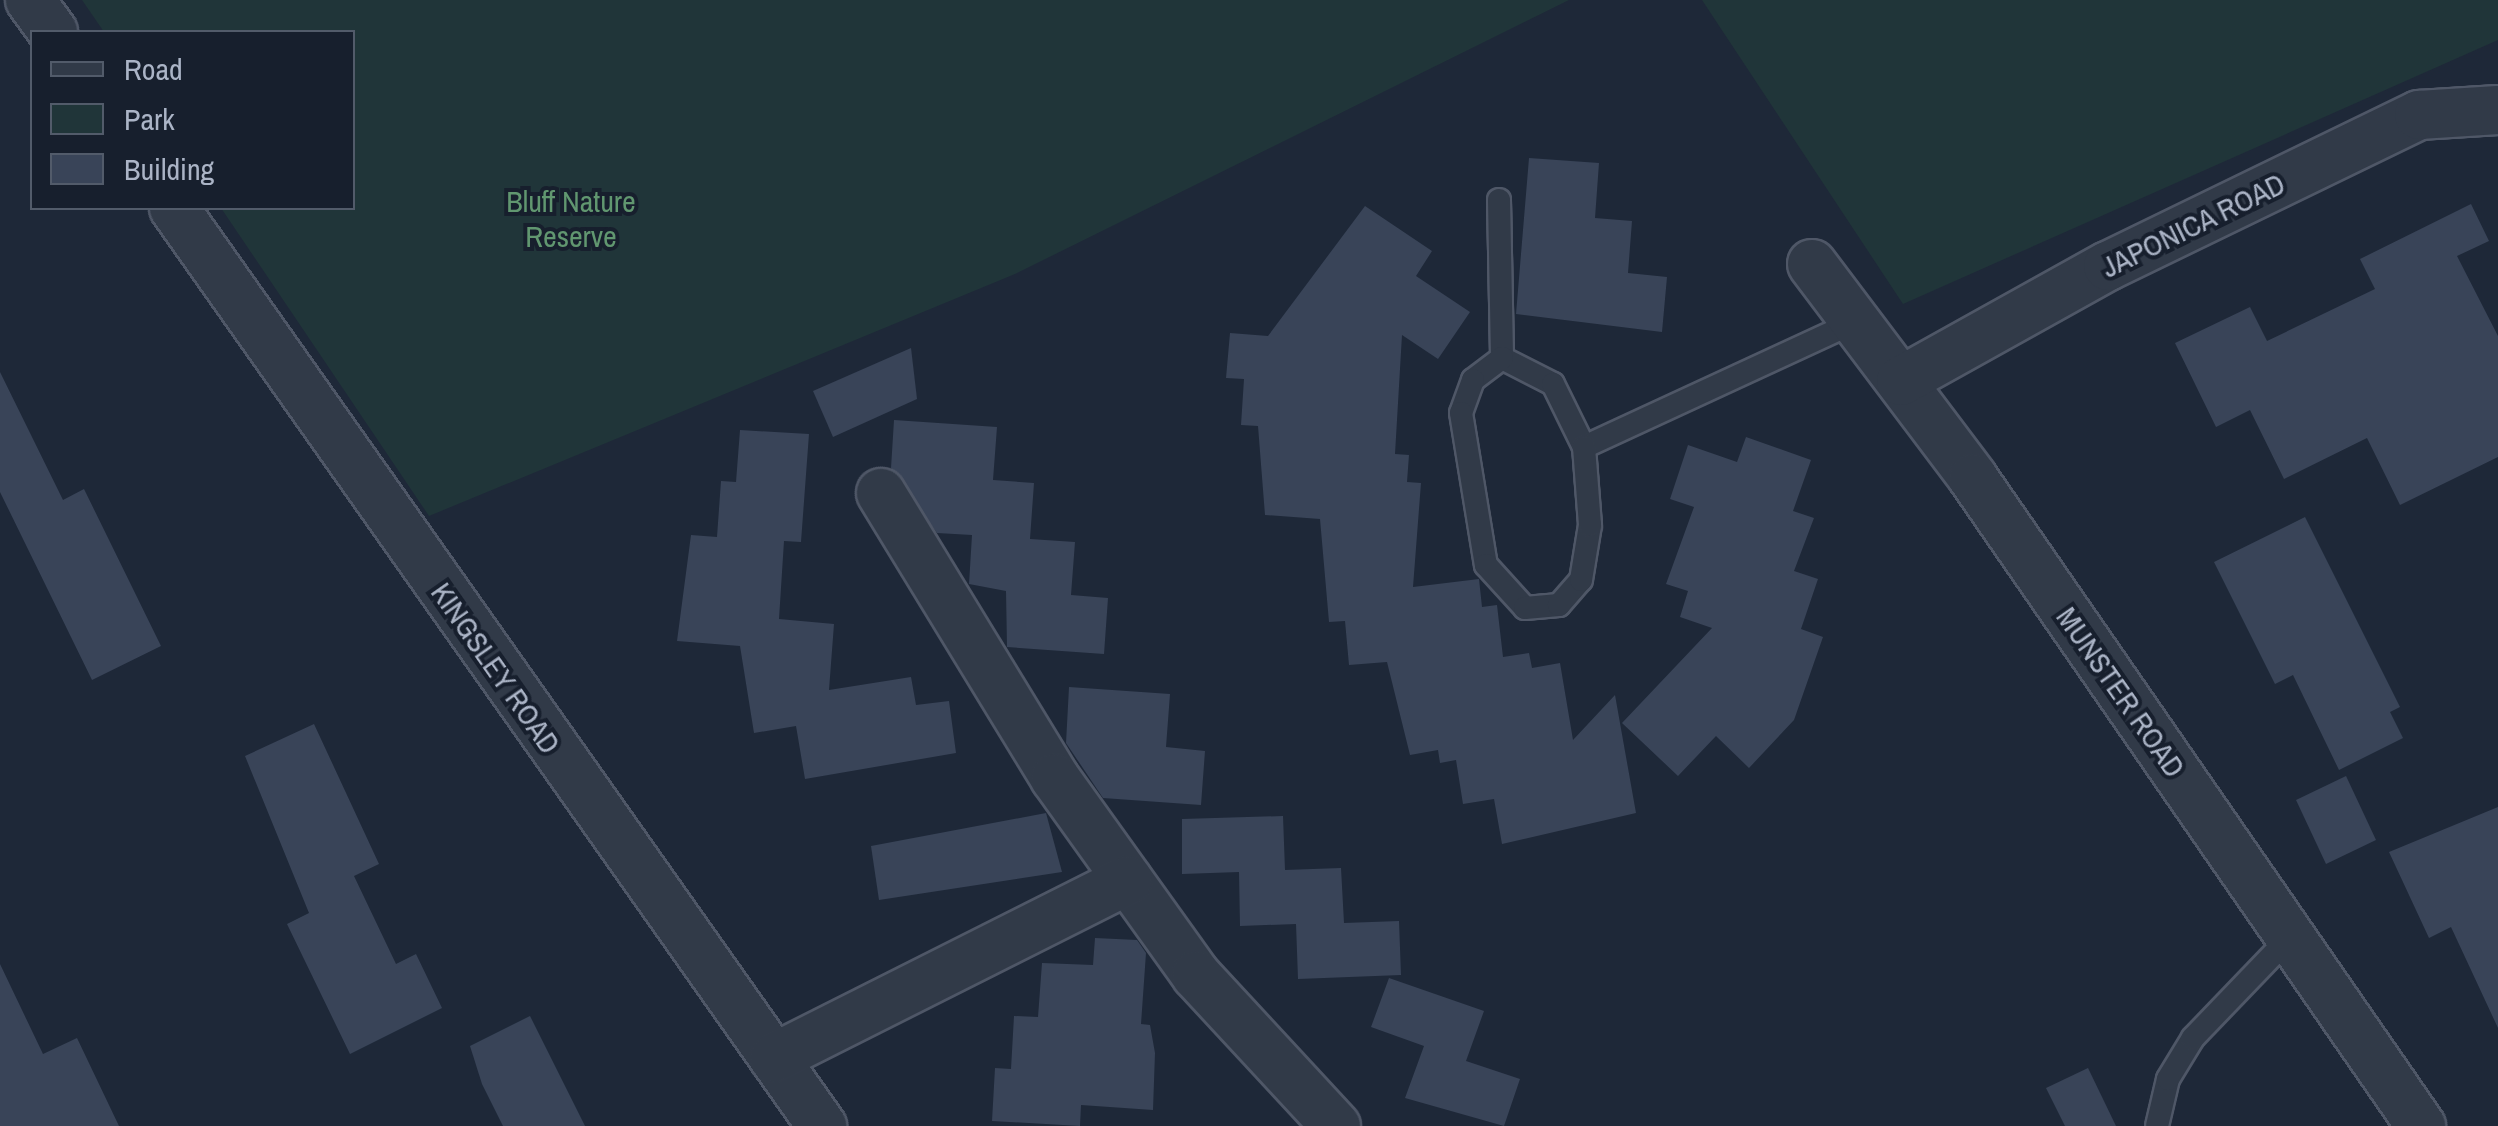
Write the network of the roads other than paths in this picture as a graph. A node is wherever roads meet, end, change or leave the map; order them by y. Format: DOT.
graph roads {
  1 [pos="30,0"];
  2 [pos="52,30"];
  3 [pos="2498,110"];
  4 [pos="1499,200"];
  5 [pos="175,210"];
  6 [pos="1812,264"];
  7 [pos="1854,322"];
  8 [pos="1502,358"];
  9 [pos="1901,382"];
  10 [pos="1584,446"];
  11 [pos="881,493"];
  12 [pos="1128,880"];
  13 [pos="2290,936"];
  14 [pos="774,1058"];
  15 [pos="822,1126"];
  16 [pos="1336,1126"];
  17 [pos="2157,1126"];
  18 [pos="2420,1126"];
  1 -- 2 [label="street"];
  3 -- 9 [label="street, JAPONICA ROAD"];
  4 -- 8 [label="lane"];
  5 -- 14 [label="street, KINGSLEY ROAD"];
  6 -- 7 [label="street, MUNSTER ROAD"];
  7 -- 9 [label="street, MUNSTER ROAD"];
  7 -- 10 [label="lane"];
  8 -- 10 [label="lane"];
  8 -- 10 [label="lane"];
  9 -- 13 [label="street, MUNSTER ROAD"];
  11 -- 12 [label="street"];
  12 -- 14 [label="street"];
  12 -- 16 [label="street"];
  13 -- 17 [label="lane"];
  13 -- 18 [label="street, MUNSTER ROAD"];
  14 -- 15 [label="street, KINGSLEY ROAD"];
}
